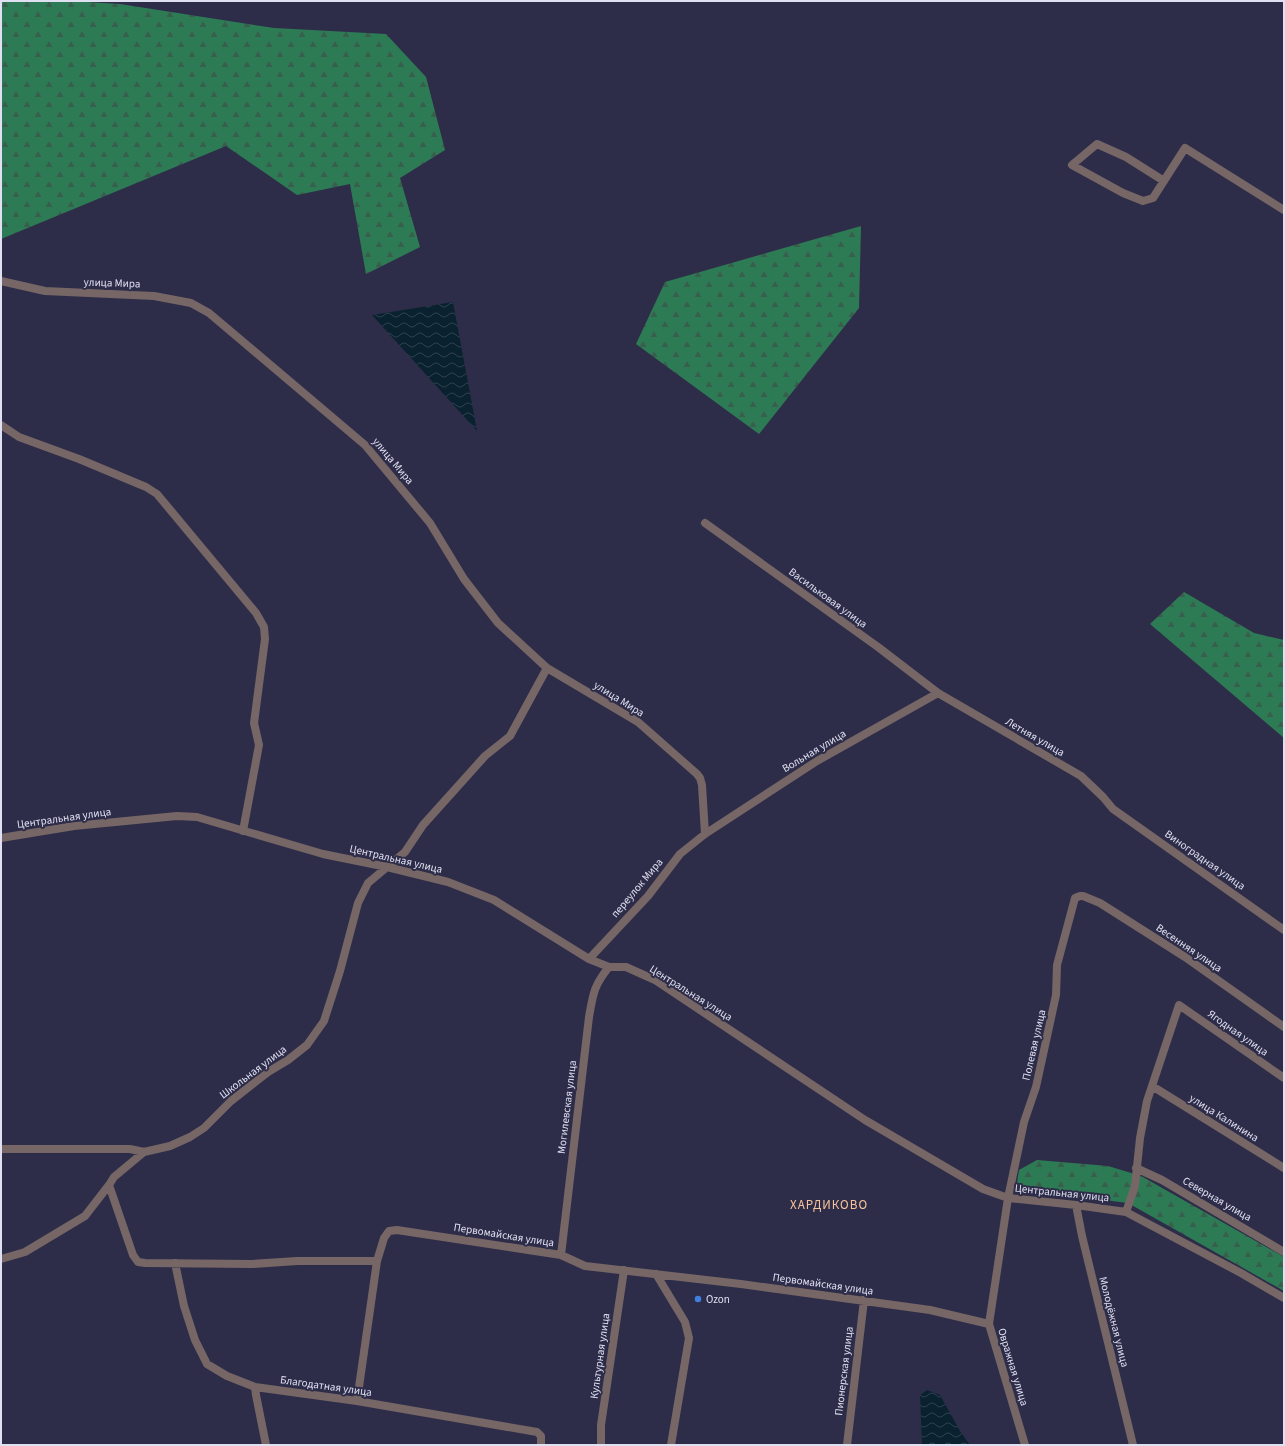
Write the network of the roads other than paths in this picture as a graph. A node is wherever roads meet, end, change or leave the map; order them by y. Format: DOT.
graph roads {
  1 [pos="1164,180"];
  2 [pos="1284,210"];
  3 [pos="1,281"];
  4 [pos="1,425"];
  5 [pos="705,523"];
  6 [pos="547,668"];
  7 [pos="938,693"];
  8 [pos="1113,809"];
  9 [pos="243,831"];
  10 [pos="705,834"];
  11 [pos="1,838"];
  12 [pos="387,867"];
  13 [pos="1078,897"];
  14 [pos="1284,930"];
  15 [pos="590,959"];
  16 [pos="609,967"];
  17 [pos="1284,1027"];
  18 [pos="1284,1078"];
  19 [pos="1152,1086"];
  20 [pos="1,1149"];
  21 [pos="144,1152"];
  22 [pos="1136,1168"];
  23 [pos="1284,1168"];
  24 [pos="109,1185"];
  25 [pos="1008,1198"];
  26 [pos="1076,1204"];
  27 [pos="1126,1212"];
  28 [pos="1284,1252"];
  29 [pos="561,1255"];
  30 [pos="1,1259"];
  31 [pos="377,1261"];
  32 [pos="175,1263"];
  33 [pos="624,1270"];
  34 [pos="656,1274"];
  35 [pos="1284,1298"];
  36 [pos="864,1300"];
  37 [pos="989,1324"];
  38 [pos="255,1387"];
  39 [pos="357,1401"];
  40 [pos="266,1445"];
  41 [pos="541,1445"];
  42 [pos="602,1445"];
  43 [pos="672,1445"];
  44 [pos="847,1445"];
  45 [pos="1025,1445"];
  46 [pos="1133,1445"];
  1 -- 1 [label="street"];
  1 -- 2 [label="street"];
  3 -- 6 [label="street, улица Мира"];
  4 -- 9 [label="street"];
  5 -- 7 [label="street, Васильковая улица"];
  6 -- 10 [label="street, улица Мира"];
  6 -- 12 [label="street, Школьная улица"];
  7 -- 8 [label="street, Летняя улица"];
  7 -- 10 [label="street, Вольная улица"];
  8 -- 14 [label="street, Виноградная улица"];
  9 -- 11 [label="street, Центральная улица"];
  9 -- 12 [label="street, Центральная улица"];
  10 -- 15 [label="street, переулок Мира"];
  12 -- 15 [label="street, Центральная улица"];
  12 -- 21 [label="street, Школьная улица"];
  13 -- 17 [label="street, Весенняя улица"];
  13 -- 25 [label="street, Полевая улица"];
  15 -- 16 [label="street, Центральная улица"];
  16 -- 25 [label="street, Центральная улица"];
  16 -- 29 [label="street, Могилевская улица"];
  18 -- 19 [label="street, Ягодная улица"];
  19 -- 22 [label="street"];
  19 -- 23 [label="street, улица Калинина"];
  20 -- 21 [label="street, Школьная улица"];
  21 -- 24 [label="street"];
  22 -- 27 [label="street"];
  22 -- 28 [label="street, Северная улица"];
  24 -- 30 [label="street"];
  24 -- 32 [label="street"];
  25 -- 26 [label="street, Центральная улица"];
  25 -- 37 [label="street, Овражная улица"];
  26 -- 27 [label="street, Центральная улица"];
  26 -- 46 [label="street, Молодёжная улица"];
  27 -- 35 [label="street, Центральная улица"];
  29 -- 31 [label="street, Первомайская улица"];
  29 -- 33 [label="street, Первомайская улица"];
  31 -- 32 [label="street"];
  31 -- 39 [label="street, Первомайская улица"];
  32 -- 38 [label="street, Благодатная улица"];
  33 -- 34 [label="street, Первомайская улица"];
  33 -- 42 [label="street, Культурная улица"];
  34 -- 36 [label="street, Первомайская улица"];
  34 -- 43 [label="street"];
  36 -- 37 [label="street, Первомайская улица"];
  36 -- 44 [label="street, Пионерская улица"];
  37 -- 45 [label="street, Овражная улица"];
  38 -- 39 [label="street, Благодатная улица"];
  38 -- 40 [label="street"];
  39 -- 41 [label="street, Благодатная улица"];
}
